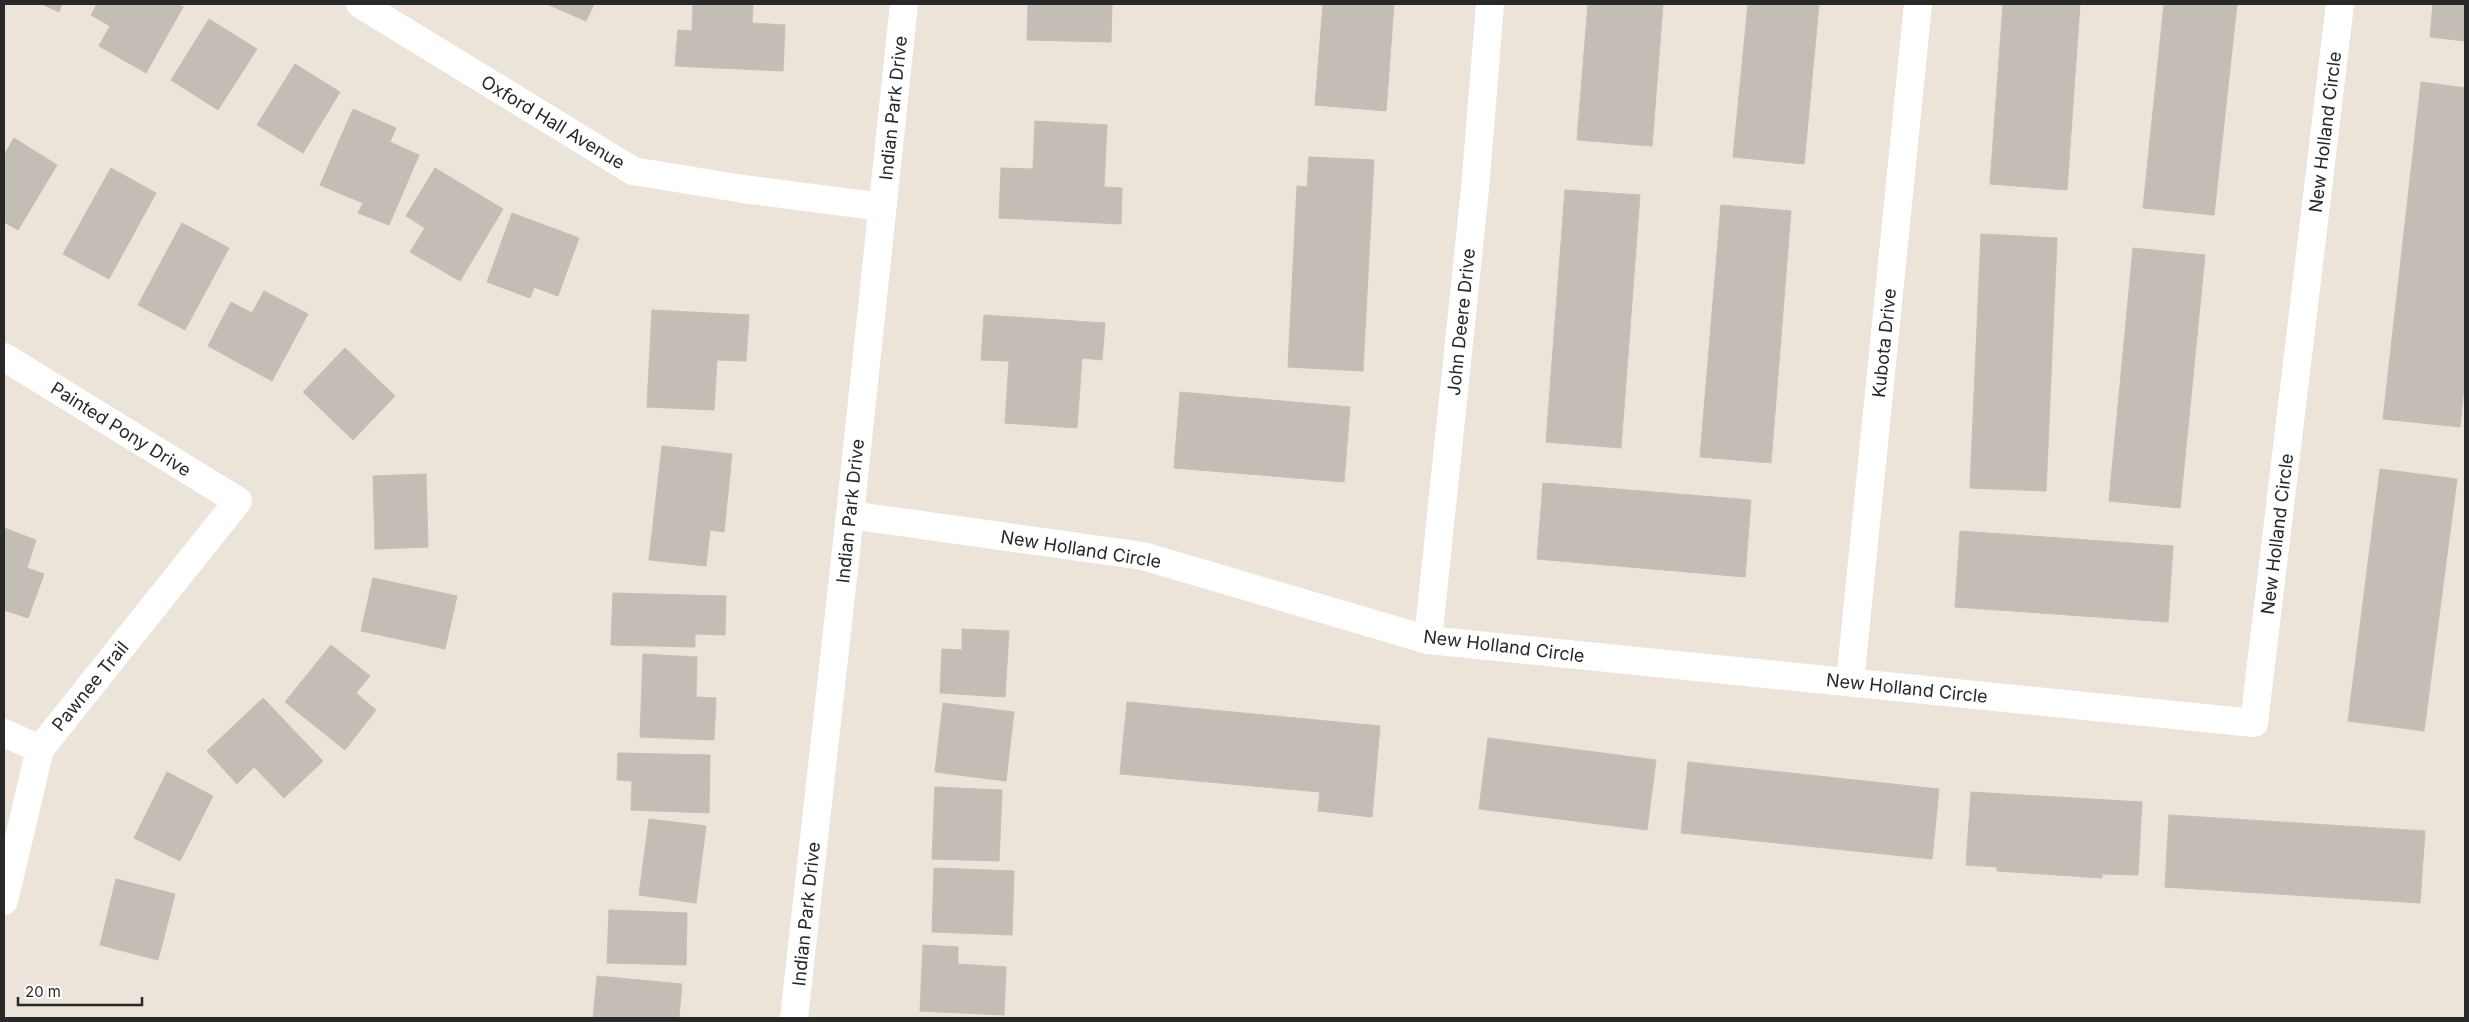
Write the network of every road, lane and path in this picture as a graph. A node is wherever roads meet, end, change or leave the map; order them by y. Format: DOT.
graph roads {
  1 [pos="360,4"];
  2 [pos="904,4"];
  3 [pos="1490,4"];
  4 [pos="1918,4"];
  5 [pos="2340,4"];
  6 [pos="882,207"];
  7 [pos="4,357"];
  8 [pos="238,501"];
  9 [pos="850,515"];
  10 [pos="1428,640"];
  11 [pos="1850,682"];
  12 [pos="4,733"];
  13 [pos="40,748"];
  14 [pos="4,901"];
  15 [pos="794,1018"];
  1 -- 6 [label="street, Oxford Hall Avenue"];
  2 -- 6 [label="street, Indian Park Drive"];
  3 -- 10 [label="street, John Deere Drive"];
  4 -- 11 [label="street, Kubota Drive"];
  5 -- 11 [label="street, New Holland Circle"];
  6 -- 9 [label="street, Indian Park Drive"];
  7 -- 8 [label="street, Painted Pony Drive"];
  8 -- 13 [label="street, Pawnee Trail"];
  9 -- 10 [label="street, New Holland Circle"];
  9 -- 15 [label="street, Indian Park Drive"];
  10 -- 11 [label="street, New Holland Circle"];
  12 -- 13 [label="street"];
  13 -- 14 [label="street, Pawnee Trail"];
}
